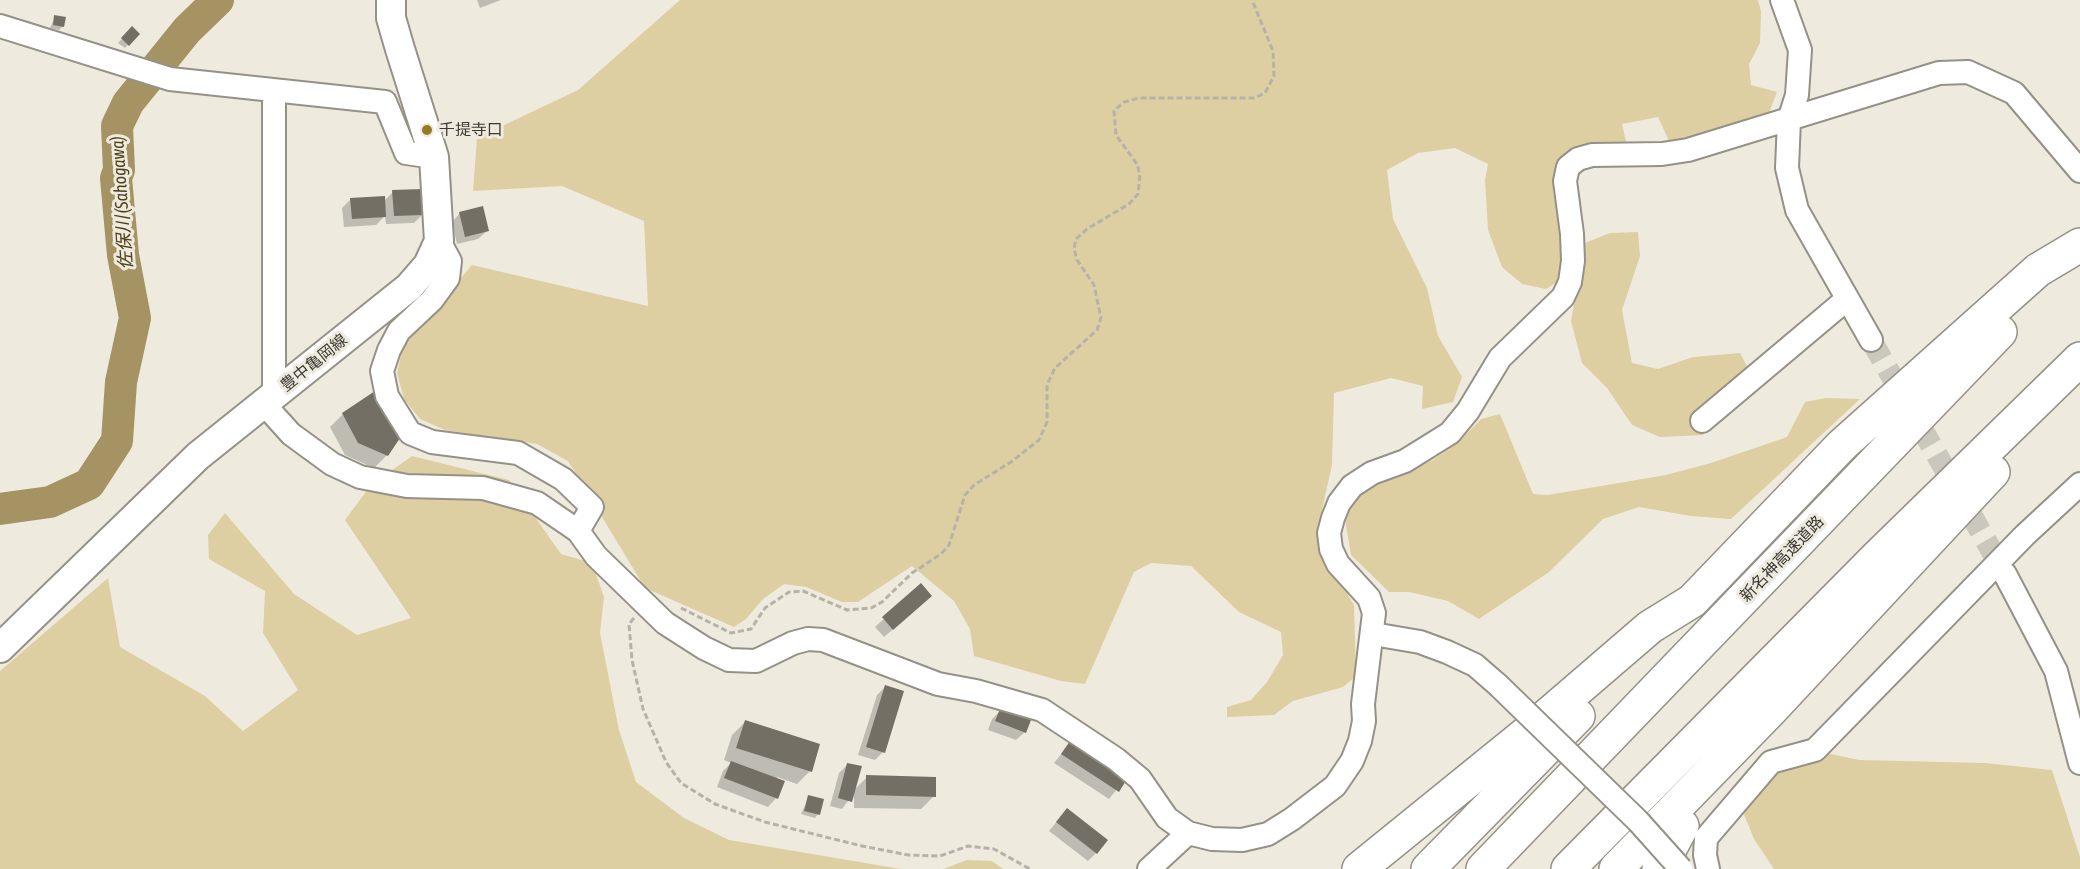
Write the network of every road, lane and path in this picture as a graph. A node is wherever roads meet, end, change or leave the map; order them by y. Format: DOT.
graph roads {
  1 [pos="391,0"];
  2 [pos="1252,0"];
  3 [pos="1782,0"];
  4 [pos="0,26"];
  5 [pos="274,92"];
  6 [pos="1790,120"];
  7 [pos="434,157"];
  8 [pos="2080,171"];
  9 [pos="440,241"];
  10 [pos="2080,247"];
  11 [pos="1847,299"];
  12 [pos="1871,340"];
  13 [pos="2080,359"];
  14 [pos="2080,377"];
  15 [pos="269,399"];
  16 [pos="1702,421"];
  17 [pos="2080,484"];
  18 [pos="578,531"];
  19 [pos="2005,574"];
  20 [pos="1692,601"];
  21 [pos="644,602"];
  22 [pos="1373,634"];
  23 [pos="2,642"];
  24 [pos="1771,710"];
  25 [pos="2080,763"];
  26 [pos="1188,833"];
  27 [pos="1030,869"];
  28 [pos="1149,869"];
  29 [pos="1359,869"];
  30 [pos="1428,869"];
  31 [pos="1483,869"];
  32 [pos="1568,869"];
  33 [pos="1616,869"];
  34 [pos="1659,869"];
  35 [pos="1681,869"];
  36 [pos="1708,869"];
  1 -- 7 [label="main road"];
  2 -- 21 [label="path"];
  3 -- 6 [label="street"];
  4 -- 5 [label="street"];
  5 -- 7 [label="street"];
  5 -- 15 [label="street"];
  6 -- 8 [label="street"];
  6 -- 11 [label="street"];
  6 -- 22 [label="street"];
  7 -- 9 [label="main road"];
  9 -- 15 [label="main road, 豊中亀岡線"];
  9 -- 18 [label="street"];
  10 -- 20 [label="highway"];
  10 -- 31 [label="highway, 新名神高速道路"];
  11 -- 12 [label="street"];
  11 -- 16 [label="street"];
  13 -- 32 [label="highway"];
  14 -- 24 [label="highway"];
  15 -- 18 [label="street"];
  15 -- 23 [label="main road, 豊中亀岡線"];
  17 -- 36 [label="street"];
  18 -- 21 [label="street"];
  19 -- 25 [label="street"];
  20 -- 29 [label="highway"];
  20 -- 30 [label="highway"];
  21 -- 26 [label="street"];
  21 -- 27 [label="path"];
  22 -- 26 [label="street"];
  22 -- 35 [label="street, bridge"];
  24 -- 33 [label="highway"];
  24 -- 34 [label="highway"];
  26 -- 28 [label="street"];
}
